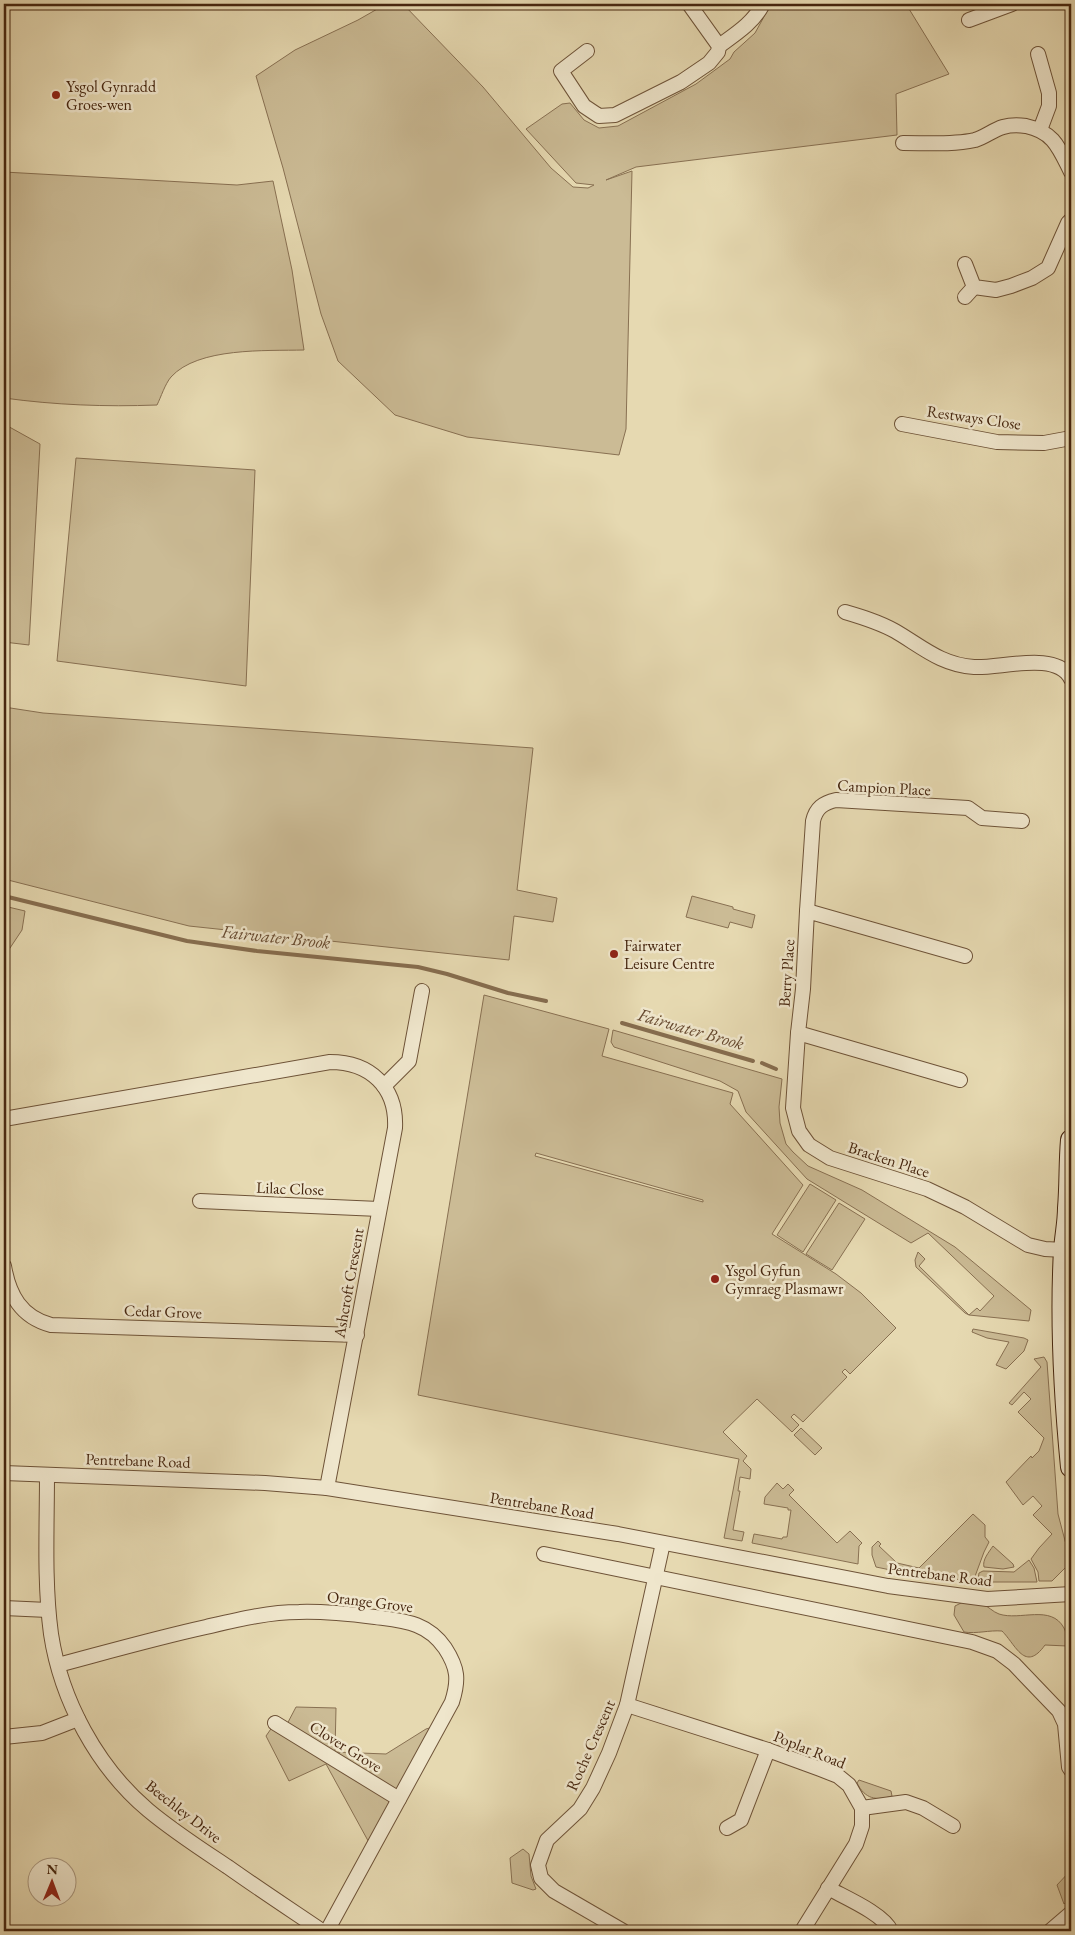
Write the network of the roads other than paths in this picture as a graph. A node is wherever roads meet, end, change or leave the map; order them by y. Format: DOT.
graph roads {
  1 [pos="689,4"];
  2 [pos="763,4"];
  3 [pos="1012,4"];
  4 [pos="970,20"];
  5 [pos="719,49"];
  6 [pos="587,52"];
  7 [pos="1038,54"];
  8 [pos="1040,130"];
  9 [pos="977,139"];
  10 [pos="903,143"];
  11 [pos="988,150"];
  12 [pos="1071,172"];
  13 [pos="1071,220"];
  14 [pos="965,264"];
  15 [pos="902,424"];
  16 [pos="1071,438"];
  17 [pos="845,612"];
  18 [pos="1071,679"];
  19 [pos="1022,821"];
  20 [pos="807,911"];
  21 [pos="965,956"];
  22 [pos="422,991"];
  23 [pos="798,1033"];
  24 [pos="960,1080"];
  25 [pos="384,1086"];
  26 [pos="4,1119"];
  27 [pos="1071,1140"];
  28 [pos="200,1202"];
  29 [pos="379,1209"];
  30 [pos="1064,1250"];
  31 [pos="4,1266"];
  32 [pos="356,1335"];
  33 [pos="1071,1467"];
  34 [pos="4,1473"];
  35 [pos="47,1475"];
  36 [pos="327,1488"];
  37 [pos="663,1544"];
  38 [pos="544,1554"];
  39 [pos="656,1578"];
  40 [pos="1071,1594"];
  41 [pos="4,1608"];
  42 [pos="48,1610"];
  43 [pos="58,1665"];
  44 [pos="628,1705"];
  45 [pos="78,1719"];
  46 [pos="275,1723"];
  47 [pos="4,1737"];
  48 [pos="768,1750"];
  49 [pos="1071,1770"];
  50 [pos="399,1799"];
  51 [pos="862,1808"];
  52 [pos="953,1826"];
  53 [pos="727,1828"];
  54 [pos="828,1888"];
  55 [pos="1071,1913"];
  56 [pos="322,1931"];
  57 [pos="327,1931"];
  58 [pos="623,1931"];
  59 [pos="802,1931"];
  60 [pos="891,1931"];
  61 [pos="1050,1931"];
  1 -- 5 [label="street"];
  2 -- 5 [label="street"];
  3 -- 4 [label="street"];
  5 -- 6 [label="street"];
  7 -- 8 [label="street"];
  8 -- 9 [label="street"];
  8 -- 12 [label="street"];
  9 -- 10 [label="street"];
  9 -- 11 [label="street"];
  13 -- 14 [label="street"];
  15 -- 16 [label="street, Restways Close"];
  17 -- 18 [label="street"];
  19 -- 20 [label="street, Campion Place"];
  20 -- 21 [label="street"];
  20 -- 23 [label="street, Berry Place"];
  22 -- 25 [label="street"];
  23 -- 24 [label="street"];
  23 -- 30 [label="street, Bracken Place"];
  25 -- 26 [label="street, Ashcroft Crescent"];
  25 -- 29 [label="street, Ashcroft Crescent"];
  27 -- 30 [label="street"];
  28 -- 29 [label="street, Lilac Close"];
  29 -- 32 [label="street, Ashcroft Crescent"];
  30 -- 33 [label="street"];
  31 -- 32 [label="street, Cedar Grove"];
  32 -- 36 [label="street, Ashcroft Crescent"];
  34 -- 35 [label="street, Pentrebane Road"];
  35 -- 36 [label="street, Pentrebane Road"];
  35 -- 42 [label="street, Beechley Drive"];
  36 -- 37 [label="street, Pentrebane Road"];
  37 -- 39 [label="street, Roche Crescent"];
  37 -- 40 [label="street, Pentrebane Road"];
  38 -- 39 [label="street"];
  39 -- 44 [label="street, Roche Crescent"];
  39 -- 49 [label="street"];
  41 -- 42 [label="street"];
  42 -- 43 [label="street, Beechley Drive"];
  43 -- 45 [label="street, Beechley Drive"];
  43 -- 50 [label="street, Orange Grove"];
  44 -- 48 [label="street, Poplar Road"];
  44 -- 58 [label="street, Roche Crescent"];
  45 -- 47 [label="street"];
  45 -- 56 [label="street, Beechley Drive"];
  46 -- 50 [label="street, Clover Grove"];
  48 -- 51 [label="street, Poplar Road"];
  48 -- 53 [label="street"];
  50 -- 57 [label="street, Orange Grove"];
  51 -- 52 [label="street"];
  51 -- 54 [label="street"];
  54 -- 59 [label="street"];
  54 -- 60 [label="street"];
  55 -- 61 [label="street"];
}
